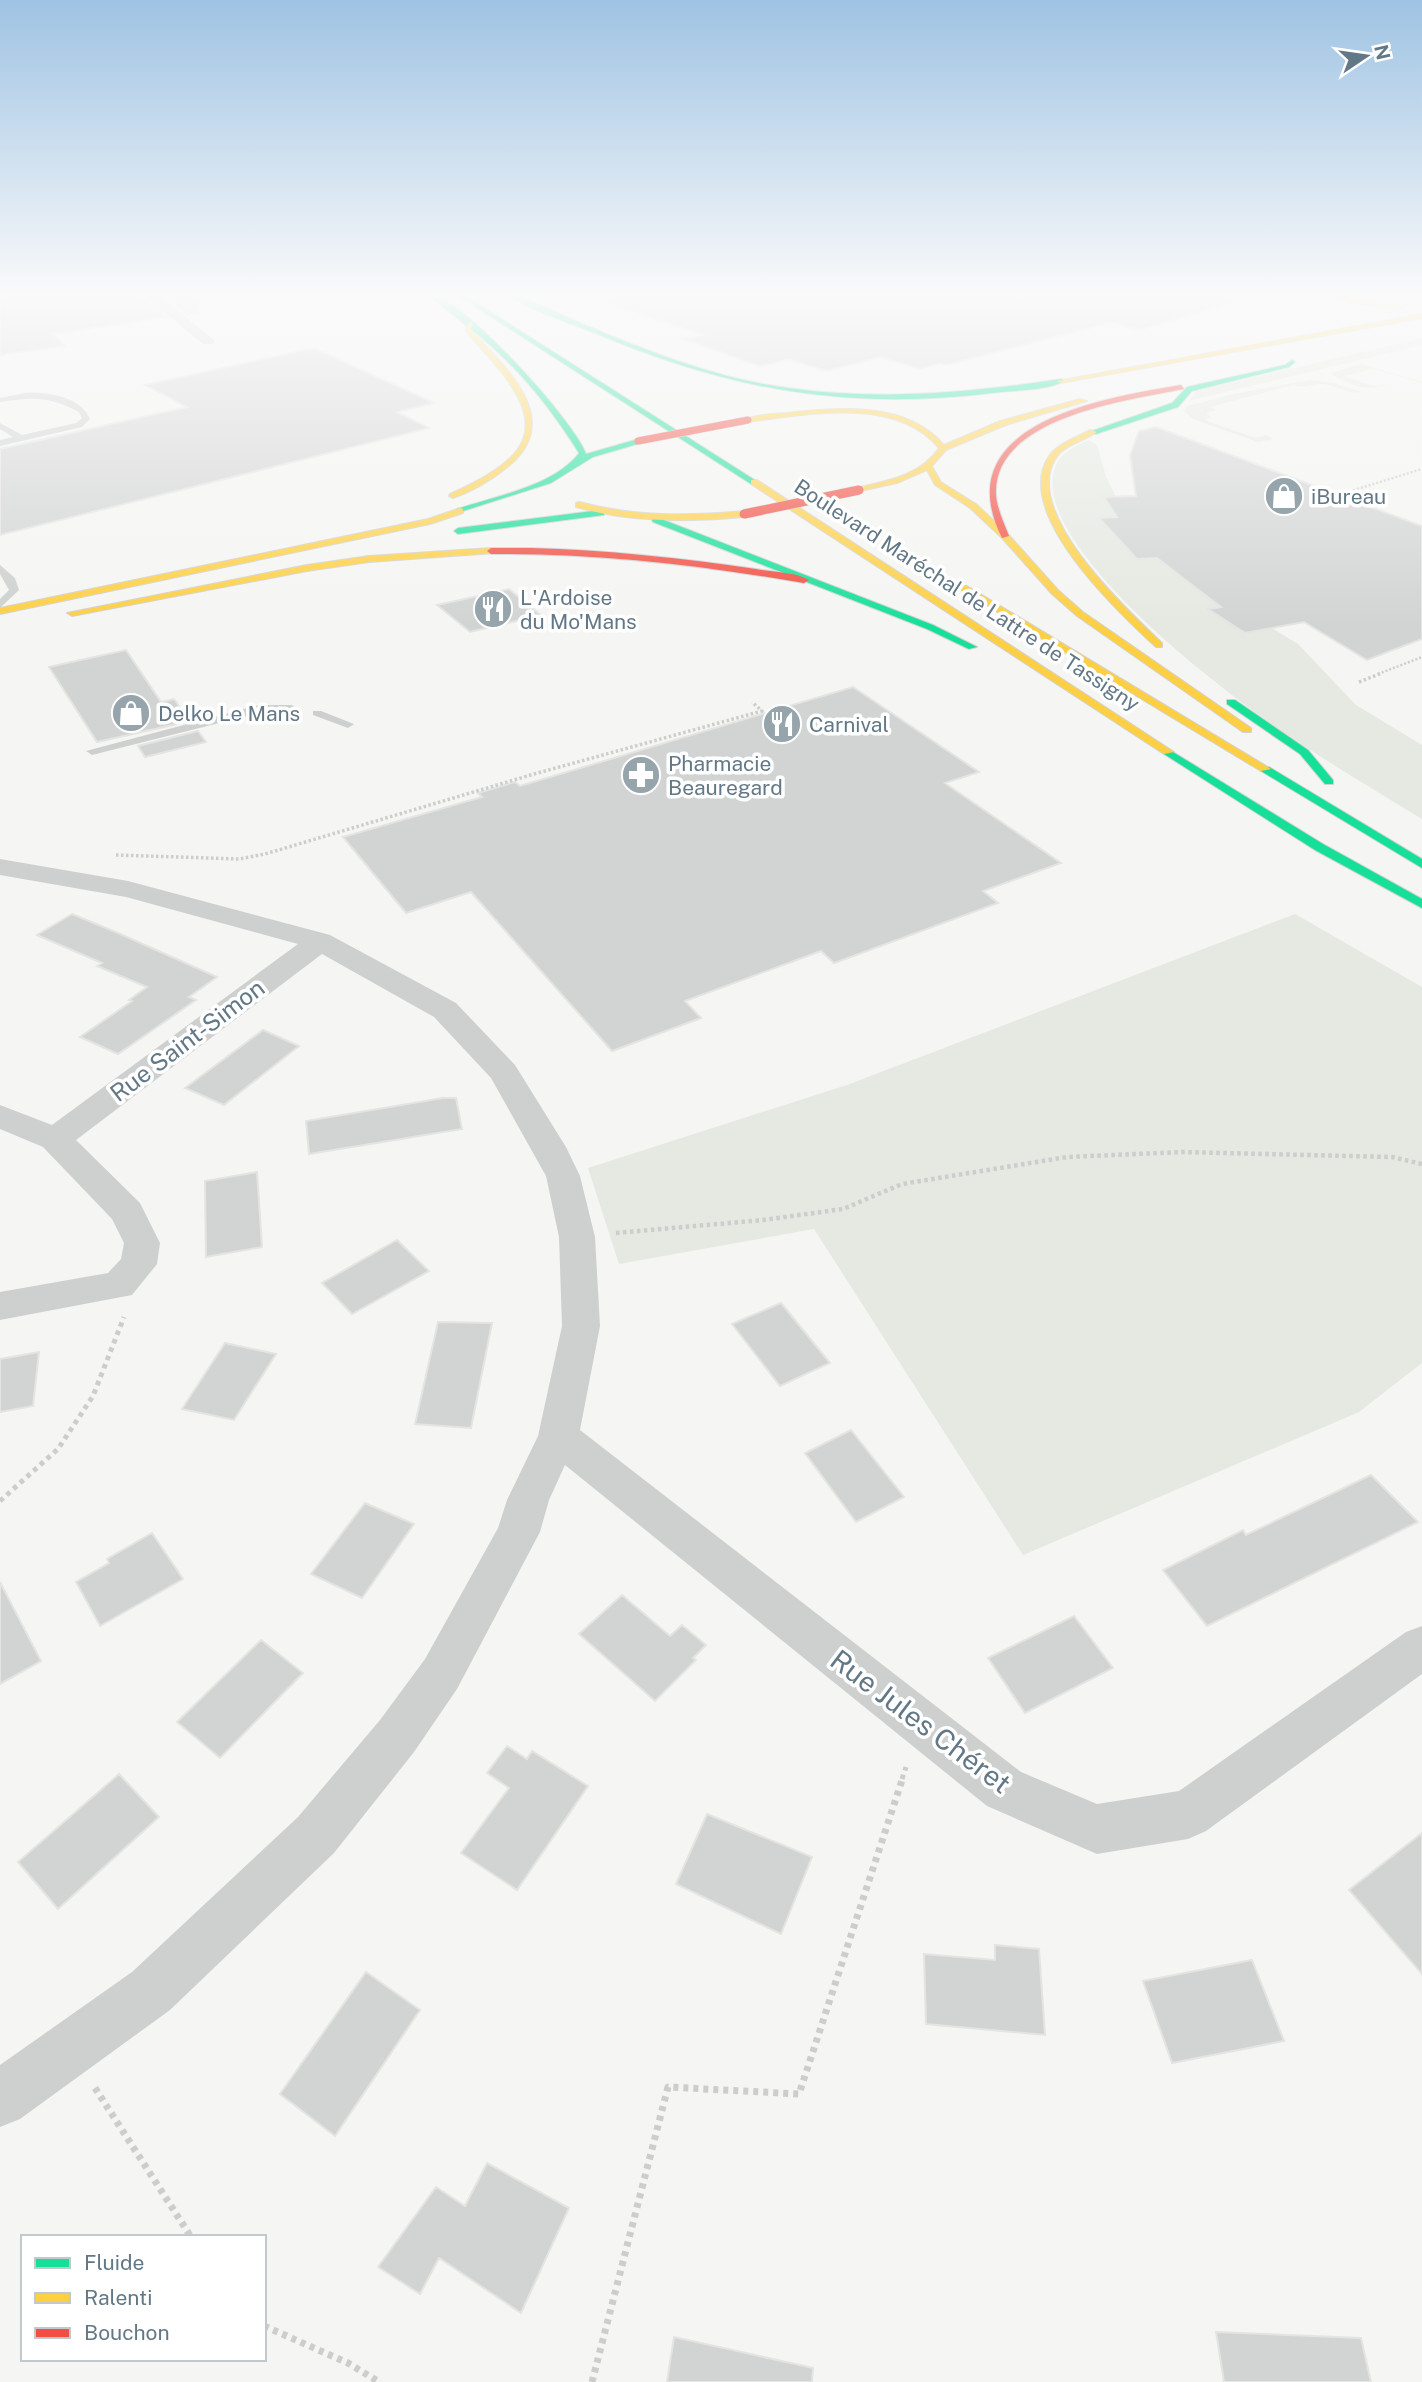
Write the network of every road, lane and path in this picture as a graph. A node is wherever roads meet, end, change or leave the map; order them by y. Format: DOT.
graph roads {
  1 [pos="71,404"];
  2 [pos="527,404"];
  3 [pos="549,404"];
  4 [pos="633,404"];
  5 [pos="775,404"];
  6 [pos="1005,404"];
  7 [pos="1065,404"];
  8 [pos="1103,404"];
  9 [pos="1176,404"];
  10 [pos="987,408"];
  11 [pos="821,412"];
  12 [pos="685,416"];
  13 [pos="935,416"];
  14 [pos="882,417"];
  15 [pos="0,425"];
  16 [pos="720,438"];
  17 [pos="20,439"];
  18 [pos="0,443"];
  19 [pos="943,448"];
  20 [pos="577,461"];
  21 [pos="928,465"];
  22 [pos="1422,469"];
  23 [pos="561,473"];
  24 [pos="802,489"];
  25 [pos="1338,495"];
  26 [pos="838,511"];
  27 [pos="601,513"];
  28 [pos="656,520"];
  29 [pos="1005,536"];
  30 [pos="0,568"];
  31 [pos="169,576"];
  32 [pos="945,576"];
  33 [pos="804,580"];
  34 [pos="0,605"];
  35 [pos="70,605"];
  36 [pos="0,611"];
  37 [pos="48,618"];
  38 [pos="1422,657"];
  39 [pos="1359,682"];
  40 [pos="752,702"];
  41 [pos="292,709"];
  42 [pos="317,713"];
  43 [pos="348,724"];
  44 [pos="92,751"];
  45 [pos="1182,760"];
  46 [pos="112,854"];
  47 [pos="1422,864"];
  48 [pos="0,867"];
  49 [pos="1422,905"];
  50 [pos="320,941"];
  51 [pos="0,1116"];
  52 [pos="55,1139"];
  53 [pos="1422,1164"];
  54 [pos="577,1237"];
  55 [pos="119,1285"];
  56 [pos="0,1306"];
  57 [pos="558,1436"];
  58 [pos="0,1501"];
  59 [pos="1422,1647"];
  60 [pos="920,1723"];
  61 [pos="70,2049"];
  62 [pos="0,2099"];
  63 [pos="190,2235"];
  64 [pos="266,2327"];
  65 [pos="379,2382"];
  66 [pos="592,2382"];
  1 -- 17 [label="lane"];
  2 -- 31 [label="main road"];
  3 -- 20 [label="main road"];
  4 -- 45 [label="main road, Boulevard Maréchal de Lattre de Tassigny"];
  5 -- 11 [label="main road"];
  6 -- 10 [label="main road"];
  7 -- 19 [label="main road"];
  8 -- 29 [label="main road"];
  9 -- 29 [label="main road"];
  11 -- 14 [label="main road"];
  11 -- 20 [label="main road, bridge"];
  12 -- 16 [label="main road"];
  13 -- 14 [label="main road"];
  14 -- 19 [label="main road"];
  15 -- 17 [label="lane"];
  17 -- 18 [label="lane"];
  19 -- 21 [label="main road"];
  20 -- 23 [label="main road"];
  21 -- 28 [label="main road, bridge"];
  21 -- 29 [label="main road"];
  22 -- 25 [label="path"];
  23 -- 27 [label="main road"];
  23 -- 31 [label="main road"];
  24 -- 26 [label="main road, Boulevard Maréchal de Lattre de Tassigny"];
  27 -- 28 [label="main road"];
  27 -- 35 [label="main road"];
  28 -- 33 [label="main road"];
  30 -- 34 [label="lane"];
  31 -- 35 [label="main road"];
  32 -- 47 [label="main road, Boulevard Maréchal de Lattre de Tassigny"];
  33 -- 35 [label="main road"];
  33 -- 45 [label="main road"];
  35 -- 36 [label="main road"];
  35 -- 37 [label="main road"];
  38 -- 39 [label="path"];
  40 -- 46 [label="path"];
  41 -- 44 [label="lane"];
  42 -- 43 [label="lane"];
  45 -- 49 [label="main road, Boulevard Maréchal de Lattre de Tassigny"];
  48 -- 50 [label="street"];
  50 -- 52 [label="street, Rue Saint-Simon"];
  50 -- 54 [label="street"];
  51 -- 52 [label="street"];
  52 -- 55 [label="street"];
  53 -- 54 [label="path"];
  54 -- 57 [label="street"];
  55 -- 56 [label="street"];
  55 -- 58 [label="path"];
  57 -- 60 [label="street, Rue Jules Chéret"];
  57 -- 61 [label="street"];
  59 -- 60 [label="street, Rue Jules Chéret"];
  60 -- 66 [label="path"];
  61 -- 62 [label="street"];
  61 -- 63 [label="path"];
  64 -- 65 [label="path"];
}
